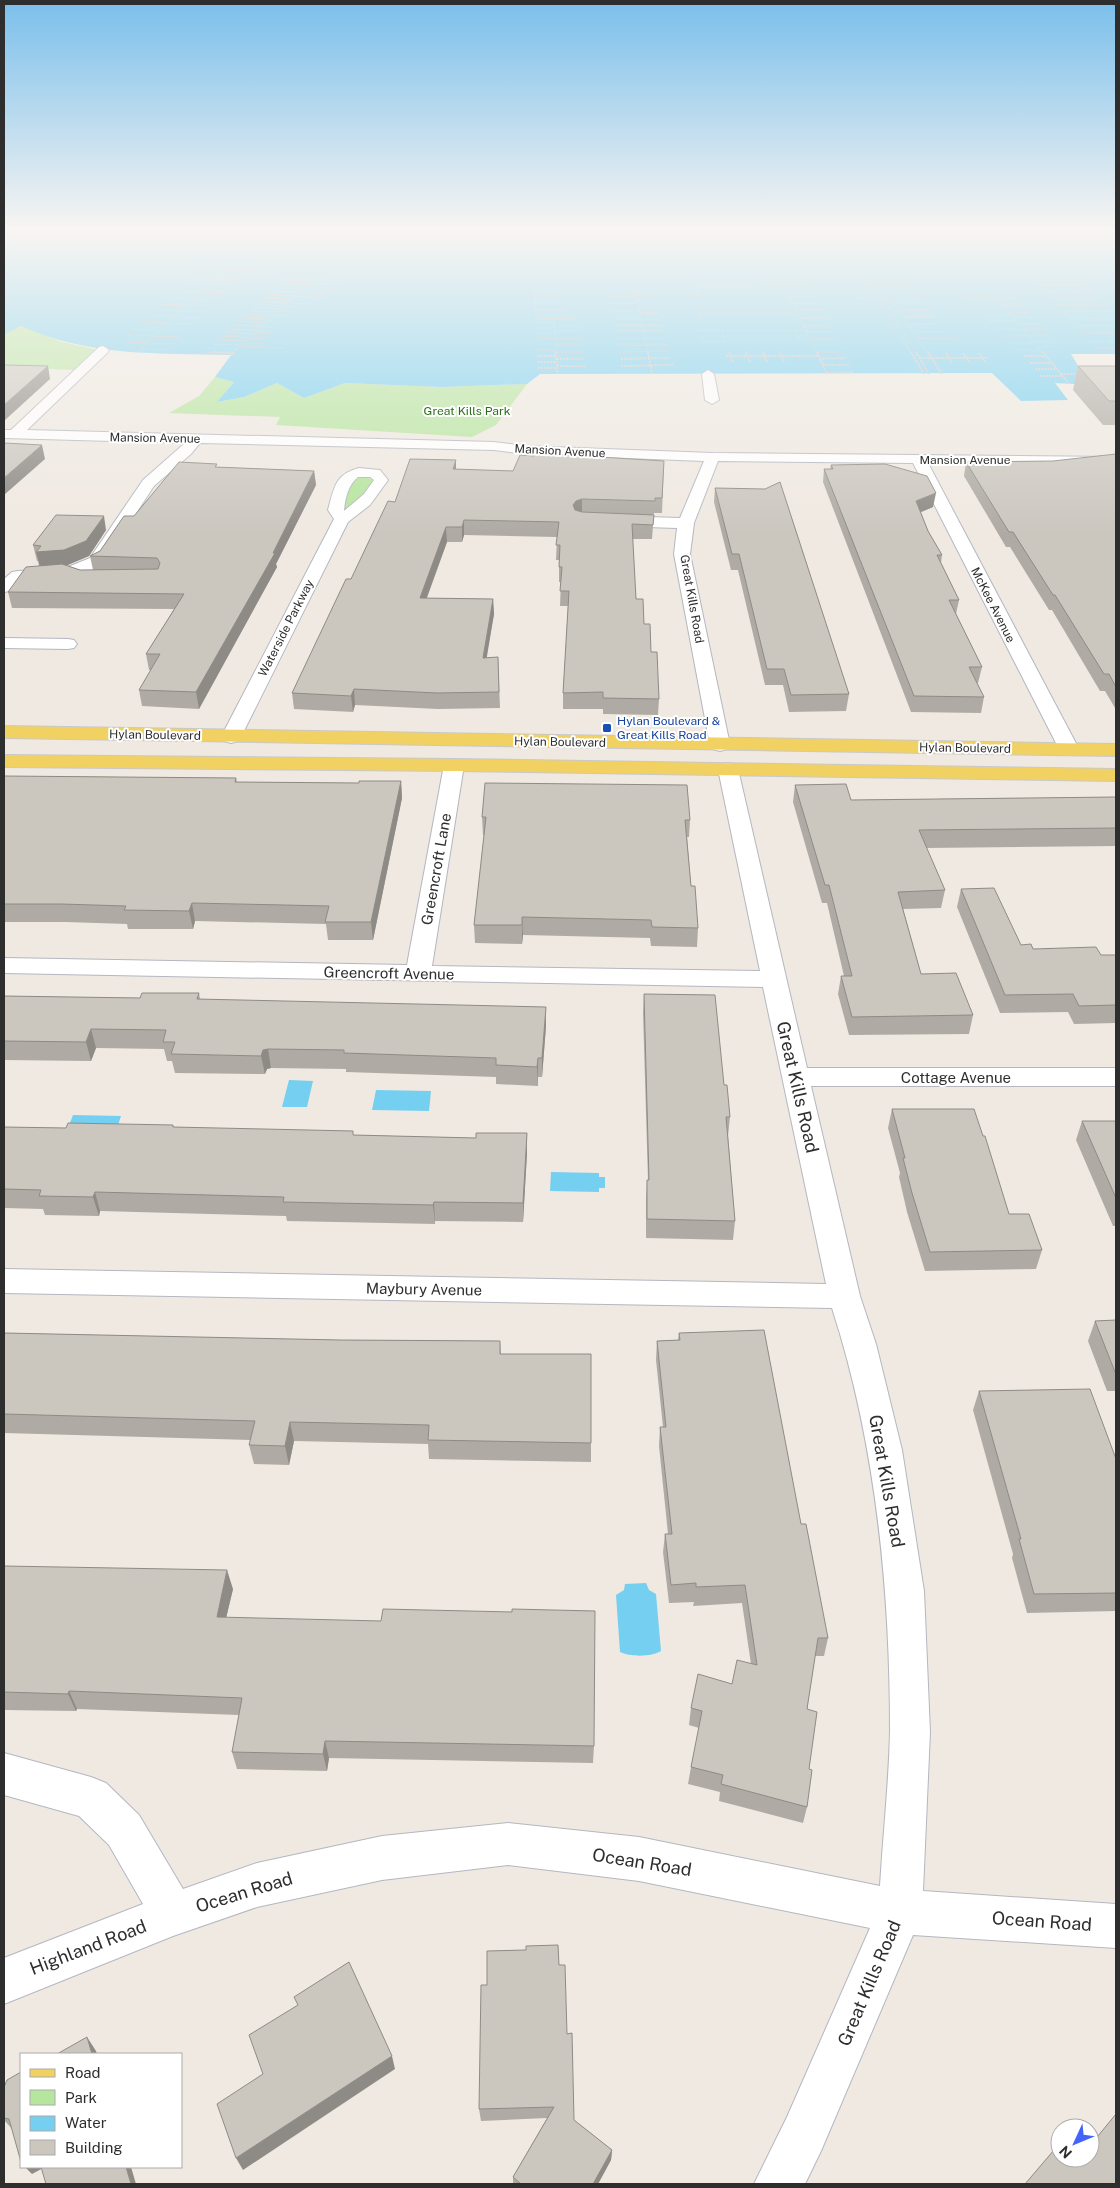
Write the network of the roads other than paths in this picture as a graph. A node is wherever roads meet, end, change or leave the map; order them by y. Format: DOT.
graph roads {
  1 [pos="103,350"];
  2 [pos="708,374"];
  3 [pos="712,400"];
  4 [pos="9,434"];
  5 [pos="196,439"];
  6 [pos="713,457"];
  7 [pos="919,460"];
  8 [pos="1116,461"];
  9 [pos="342,519"];
  10 [pos="601,521"];
  11 [pos="686,523"];
  12 [pos="5,564"];
  13 [pos="68,572"];
  14 [pos="18,576"];
  15 [pos="103,578"];
  16 [pos="4,587"];
  17 [pos="4,642"];
  18 [pos="68,644"];
  19 [pos="4,732"];
  20 [pos="232,737"];
  21 [pos="720,745"];
  22 [pos="1069,750"];
  23 [pos="1116,750"];
  24 [pos="4,761"];
  25 [pos="454,765"];
  26 [pos="728,769"];
  27 [pos="1116,775"];
  28 [pos="4,966"];
  29 [pos="418,973"];
  30 [pos="773,978"];
  31 [pos="796,1077"];
  32 [pos="1116,1077"];
  33 [pos="4,1281"];
  34 [pos="844,1296"];
  35 [pos="4,1774"];
  36 [pos="900,1912"];
  37 [pos="173,1914"];
  38 [pos="1116,1926"];
  39 [pos="4,1981"];
  40 [pos="779,2184"];
  1 -- 4 [label="street"];
  2 -- 3 [label="street"];
  4 -- 5 [label="street, Mansion Avenue"];
  5 -- 6 [label="street, Mansion Avenue"];
  5 -- 13 [label="street"];
  6 -- 7 [label="street, Mansion Avenue"];
  6 -- 11 [label="street, Great Kills Road"];
  7 -- 8 [label="street, Mansion Avenue"];
  7 -- 22 [label="street, McKee Avenue"];
  9 -- 20 [label="street, Waterside Parkway"];
  10 -- 11 [label="street"];
  11 -- 21 [label="street, Great Kills Road"];
  12 -- 14 [label="street"];
  13 -- 14 [label="street"];
  13 -- 15 [label="street"];
  14 -- 16 [label="street"];
  17 -- 18 [label="street"];
  19 -- 20 [label="main road, Hylan Boulevard"];
  20 -- 21 [label="main road, Hylan Boulevard"];
  21 -- 22 [label="main road, Hylan Boulevard"];
  22 -- 23 [label="main road, Hylan Boulevard"];
  24 -- 25 [label="main road, Hylan Boulevard"];
  25 -- 26 [label="main road, Hylan Boulevard"];
  25 -- 29 [label="street, Greencroft Lane"];
  26 -- 27 [label="main road, Hylan Boulevard"];
  26 -- 30 [label="street, Great Kills Road"];
  28 -- 29 [label="street, Greencroft Avenue"];
  29 -- 30 [label="street, Greencroft Avenue"];
  30 -- 31 [label="street, Great Kills Road"];
  31 -- 32 [label="street, Cottage Avenue"];
  31 -- 34 [label="street, Great Kills Road"];
  33 -- 34 [label="street, Maybury Avenue"];
  34 -- 36 [label="street, Great Kills Road"];
  35 -- 37 [label="street"];
  36 -- 37 [label="street, Ocean Road"];
  36 -- 38 [label="street, Ocean Road"];
  36 -- 40 [label="street, Great Kills Road"];
  37 -- 39 [label="street, Highland Road"];
}
